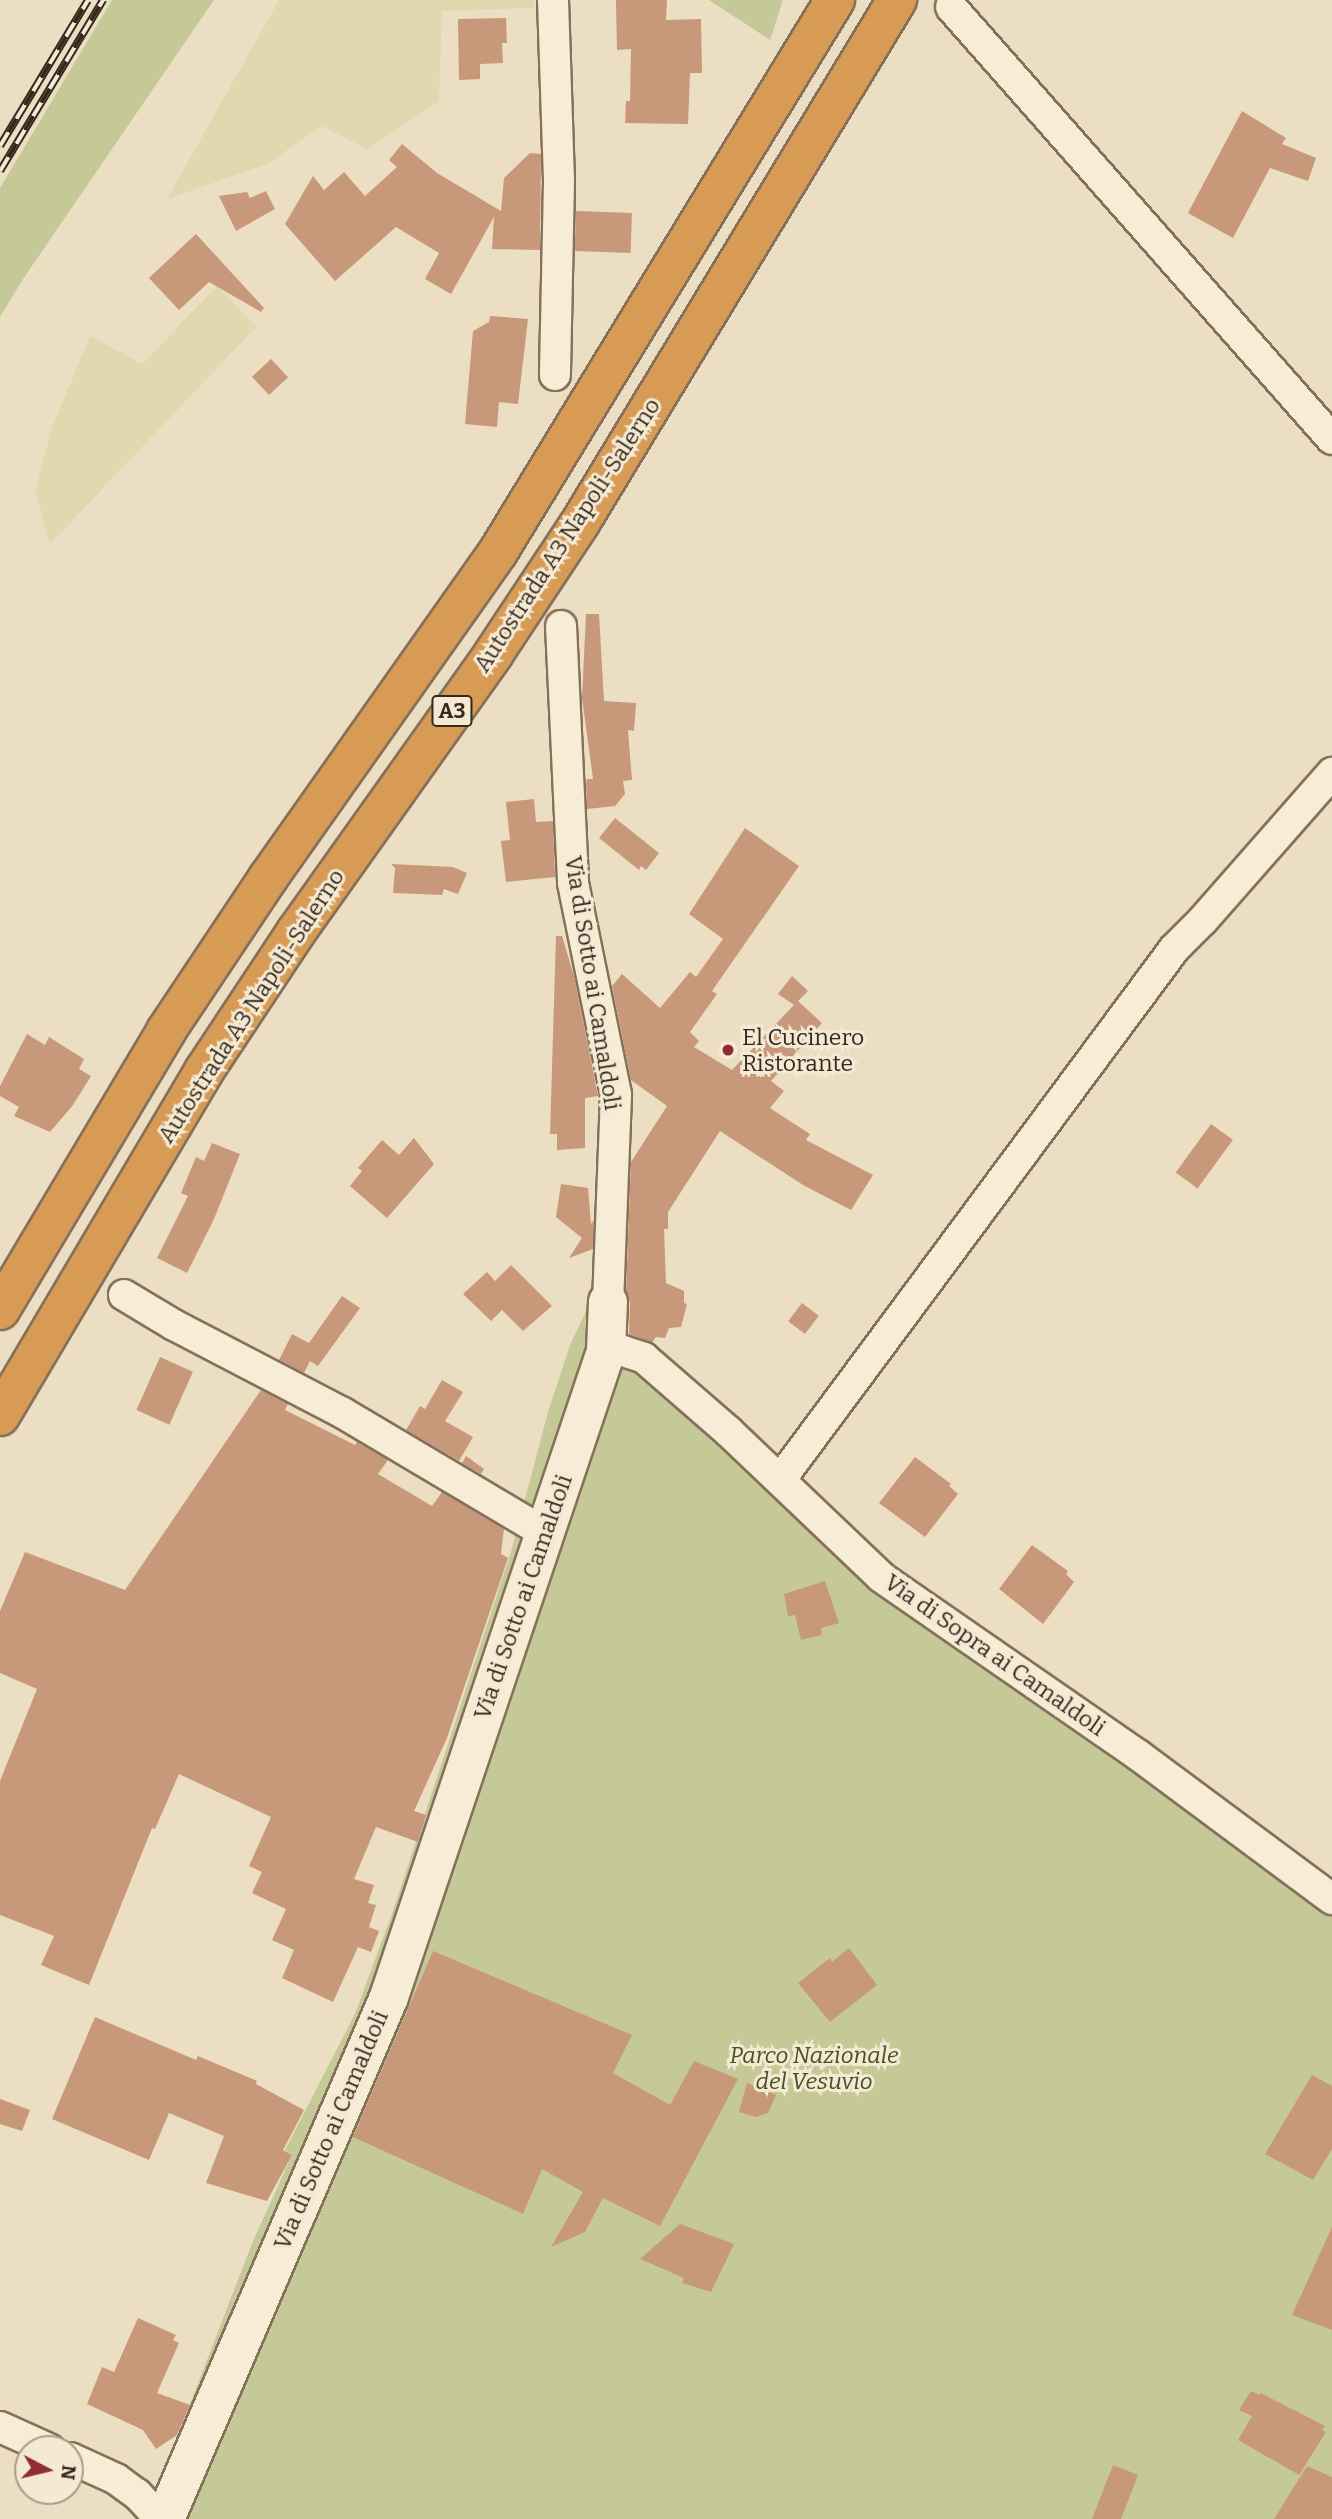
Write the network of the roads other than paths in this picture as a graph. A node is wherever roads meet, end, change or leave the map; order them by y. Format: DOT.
graph roads {
  1 [pos="553,0"];
  2 [pos="835,0"];
  3 [pos="897,0"];
  4 [pos="951,7"];
  5 [pos="555,375"];
  6 [pos="1332,439"];
  7 [pos="561,626"];
  8 [pos="1332,773"];
  9 [pos="124,1295"];
  10 [pos="608,1302"];
  11 [pos="0,1310"];
  12 [pos="606,1351"];
  13 [pos="0,1416"];
  14 [pos="780,1480"];
  15 [pos="545,1533"];
  16 [pos="1332,1899"];
  17 [pos="0,2427"];
  18 [pos="18,2435"];
  19 [pos="84,2464"];
  20 [pos="160,2519"];
  21 [pos="165,2519"];
  1 -- 5 [label="street"];
  2 -- 11 [label="highway, A3"];
  3 -- 13 [label="highway, Autostrada A3 Napoli-Salerno / A3"];
  4 -- 6 [label="street"];
  7 -- 10 [label="street, Via di Sotto ai Camaldoli"];
  8 -- 14 [label="street"];
  9 -- 15 [label="street"];
  10 -- 12 [label="street, Via di Sotto ai Camaldoli"];
  12 -- 14 [label="street, Via di Sopra ai Camaldoli"];
  12 -- 15 [label="street, Via di Sotto ai Camaldoli"];
  14 -- 16 [label="street, Via di Sopra ai Camaldoli"];
  15 -- 21 [label="street, Via di Sotto ai Camaldoli"];
  17 -- 18 [label="street"];
  19 -- 20 [label="street"];
}
